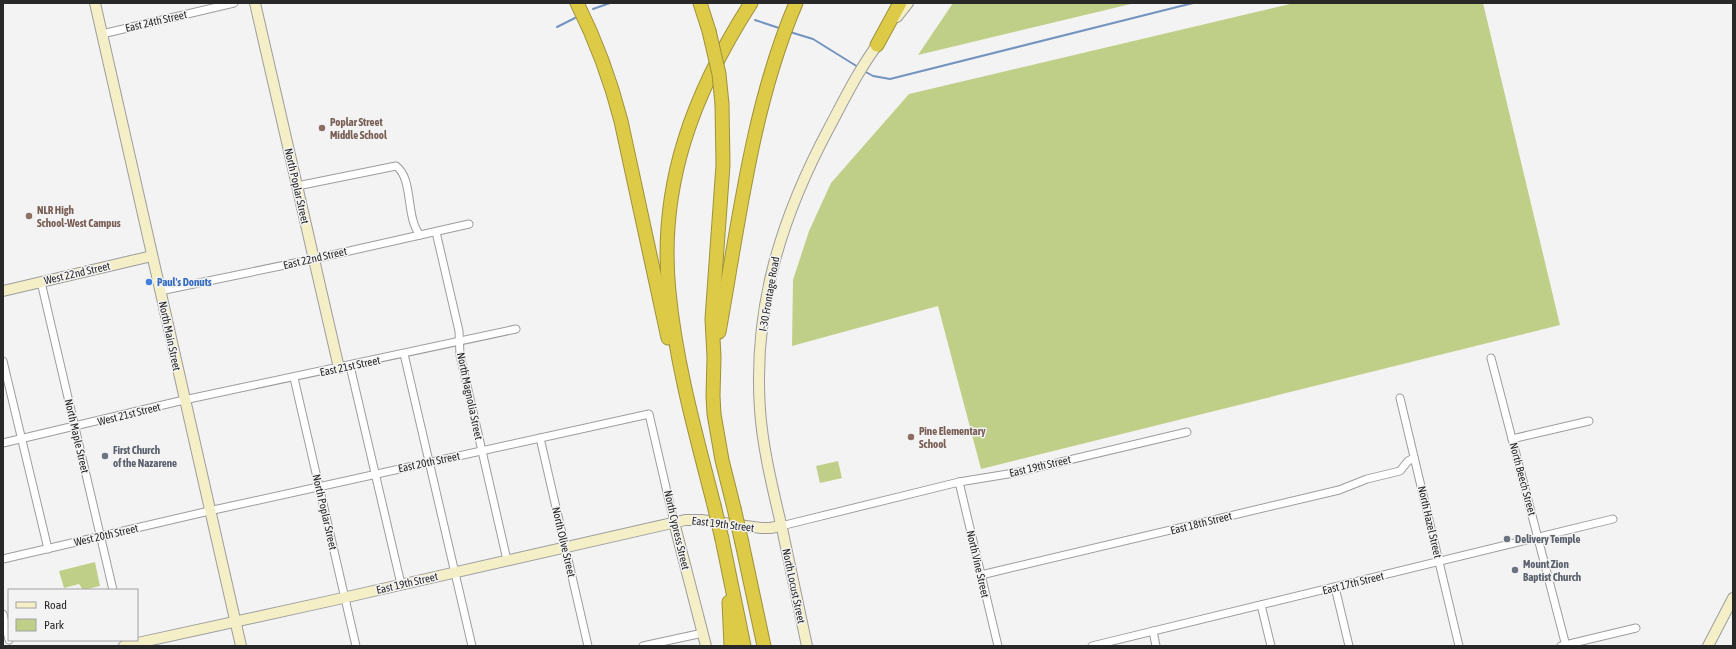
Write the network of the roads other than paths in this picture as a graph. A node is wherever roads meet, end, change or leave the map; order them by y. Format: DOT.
graph roads {
  1 [pos="94,3"];
  2 [pos="234,3"];
  3 [pos="255,3"];
  4 [pos="577,3"];
  5 [pos="700,3"];
  6 [pos="751,3"];
  7 [pos="900,3"];
  8 [pos="908,3"];
  9 [pos="796,4"];
  10 [pos="102,34"];
  11 [pos="877,45"];
  12 [pos="297,186"];
  13 [pos="469,224"];
  14 [pos="436,232"];
  15 [pos="420,235"];
  16 [pos="152,256"];
  17 [pos="314,259"];
  18 [pos="41,282"];
  19 [pos="3,291"];
  20 [pos="160,291"];
  21 [pos="516,329"];
  22 [pos="459,342"];
  23 [pos="404,354"];
  24 [pos="714,357"];
  25 [pos="1491,358"];
  26 [pos="3,361"];
  27 [pos="679,362"];
  28 [pos="350,366"];
  29 [pos="339,368"];
  30 [pos="294,378"];
  31 [pos="1400,398"];
  32 [pos="184,400"];
  33 [pos="649,414"];
  34 [pos="1589,421"];
  35 [pos="75,427"];
  36 [pos="1188,432"];
  37 [pos="540,438"];
  38 [pos="22,439"];
  39 [pos="1512,439"];
  40 [pos="3,443"];
  41 [pos="482,451"];
  42 [pos="1414,458"];
  43 [pos="429,462"];
  44 [pos="375,474"];
  45 [pos="959,482"];
  46 [pos="319,487"];
  47 [pos="209,511"];
  48 [pos="1613,519"];
  49 [pos="674,522"];
  50 [pos="781,526"];
  51 [pos="100,536"];
  52 [pos="1538,538"];
  53 [pos="566,547"];
  54 [pos="48,549"];
  55 [pos="3,560"];
  56 [pos="507,560"];
  57 [pos="1439,562"];
  58 [pos="728,567"];
  59 [pos="455,572"];
  60 [pos="981,575"];
  61 [pos="401,584"];
  62 [pos="1335,587"];
  63 [pos="113,589"];
  64 [pos="345,598"];
  65 [pos="1733,598"];
  66 [pos="1261,605"];
  67 [pos="3,614"];
  68 [pos="235,621"];
  69 [pos="1636,628"];
  70 [pos="1153,631"];
  71 [pos="703,633"];
  72 [pos="8,636"];
  73 [pos="125,646"];
  74 [pos="241,646"];
  75 [pos="356,646"];
  76 [pos="472,646"];
  77 [pos="588,646"];
  78 [pos="643,646"];
  79 [pos="706,646"];
  80 [pos="731,646"];
  81 [pos="744,646"];
  82 [pos="764,646"];
  83 [pos="807,646"];
  84 [pos="998,646"];
  85 [pos="1092,646"];
  86 [pos="1156,646"];
  87 [pos="1271,646"];
  88 [pos="1349,646"];
  89 [pos="1459,646"];
  90 [pos="1565,646"];
  91 [pos="1708,646"];
  1 -- 10 [label="main road, North Main Street"];
  2 -- 10 [label="street, East 24th Street"];
  3 -- 12 [label="main road, North Poplar Street"];
  4 -- 27 [label="highway"];
  5 -- 24 [label="highway, bridge"];
  6 -- 27 [label="highway"];
  7 -- 11 [label="highway"];
  8 -- 11 [label="main road, I-30 Frontage Road"];
  9 -- 24 [label="highway"];
  10 -- 16 [label="main road, North Main Street"];
  11 -- 50 [label="main road, I-30 Frontage Road"];
  12 -- 15 [label="street"];
  12 -- 17 [label="main road, North Poplar Street"];
  13 -- 14 [label="street, East 22nd Street"];
  14 -- 15 [label="street, East 22nd Street"];
  14 -- 22 [label="street, North Magnolia Street"];
  15 -- 17 [label="street, East 22nd Street"];
  16 -- 18 [label="main road, West 22nd Street"];
  16 -- 20 [label="main road, North Main Street"];
  17 -- 20 [label="street, East 22nd Street"];
  17 -- 29 [label="main road, North Poplar Street"];
  18 -- 19 [label="main road, West 22nd Street"];
  18 -- 35 [label="street, North Maple Street"];
  20 -- 32 [label="main road, North Main Street"];
  21 -- 22 [label="street, East 21st Street"];
  22 -- 23 [label="street, East 21st Street"];
  22 -- 41 [label="street, North Magnolia Street"];
  23 -- 28 [label="street, East 21st Street"];
  23 -- 43 [label="street"];
  24 -- 82 [label="highway, bridge"];
  25 -- 39 [label="street, North Beech Street"];
  26 -- 38 [label="street"];
  27 -- 58 [label="highway, bridge"];
  28 -- 29 [label="street, East 21st Street"];
  28 -- 44 [label="street"];
  29 -- 30 [label="street, East 21st Street"];
  30 -- 32 [label="street, East 21st Street"];
  30 -- 46 [label="street, North Poplar Street"];
  31 -- 42 [label="street, North Hazel Street"];
  32 -- 35 [label="street, West 21st Street"];
  32 -- 47 [label="main road, North Main Street"];
  33 -- 37 [label="street, East 20th Street"];
  33 -- 49 [label="street, North Cypress Street"];
  34 -- 39 [label="street"];
  35 -- 38 [label="street, West 21st Street"];
  35 -- 51 [label="street, North Maple Street"];
  36 -- 45 [label="street, East 19th Street"];
  37 -- 41 [label="street, East 20th Street"];
  37 -- 53 [label="street, North Olive Street"];
  38 -- 40 [label="street, West 21st Street"];
  38 -- 54 [label="street"];
  39 -- 52 [label="street, North Beech Street"];
  41 -- 43 [label="street, East 20th Street"];
  41 -- 56 [label="street, North Magnolia Street"];
  42 -- 57 [label="street, North Hazel Street"];
  42 -- 60 [label="street, East 18th Street"];
  43 -- 44 [label="street, East 20th Street"];
  43 -- 59 [label="street"];
  44 -- 46 [label="street, East 20th Street"];
  44 -- 61 [label="street"];
  45 -- 50 [label="street, East 19th Street"];
  45 -- 60 [label="street, North Vine Street"];
  46 -- 47 [label="street, East 20th Street"];
  46 -- 64 [label="street, North Poplar Street"];
  47 -- 51 [label="street, West 20th Street"];
  47 -- 68 [label="main road, North Main Street"];
  48 -- 52 [label="street, East 17th Street"];
  49 -- 50 [label="main road, East 19th Street"];
  49 -- 53 [label="main road, East 19th Street"];
  49 -- 71 [label="main road, North Cypress Street"];
  50 -- 83 [label="main road, North Locust Street"];
  51 -- 54 [label="street, West 20th Street"];
  51 -- 63 [label="street, North Maple Street"];
  52 -- 57 [label="street, East 17th Street"];
  52 -- 90 [label="street, North Beech Street"];
  53 -- 56 [label="main road, East 19th Street"];
  53 -- 77 [label="street, North Olive Street"];
  54 -- 55 [label="street, West 20th Street"];
  56 -- 59 [label="main road, East 19th Street"];
  57 -- 62 [label="street, East 17th Street"];
  57 -- 89 [label="street, North Hazel Street"];
  58 -- 80 [label="highway"];
  58 -- 81 [label="highway"];
  59 -- 61 [label="main road, East 19th Street"];
  59 -- 76 [label="street"];
  60 -- 84 [label="street, North Vine Street"];
  61 -- 64 [label="main road, East 19th Street"];
  62 -- 66 [label="street, East 17th Street"];
  62 -- 88 [label="street"];
  64 -- 68 [label="main road, East 19th Street"];
  64 -- 75 [label="street, North Poplar Street"];
  65 -- 91 [label="main road"];
  66 -- 70 [label="street, East 17th Street"];
  66 -- 87 [label="street"];
  67 -- 72 [label="street"];
  68 -- 73 [label="main road, East 19th Street"];
  68 -- 74 [label="main road, North Main Street"];
  69 -- 90 [label="street"];
  70 -- 85 [label="street, East 17th Street"];
  70 -- 86 [label="street"];
  71 -- 78 [label="street"];
  71 -- 79 [label="main road, North Cypress Street"];
}
